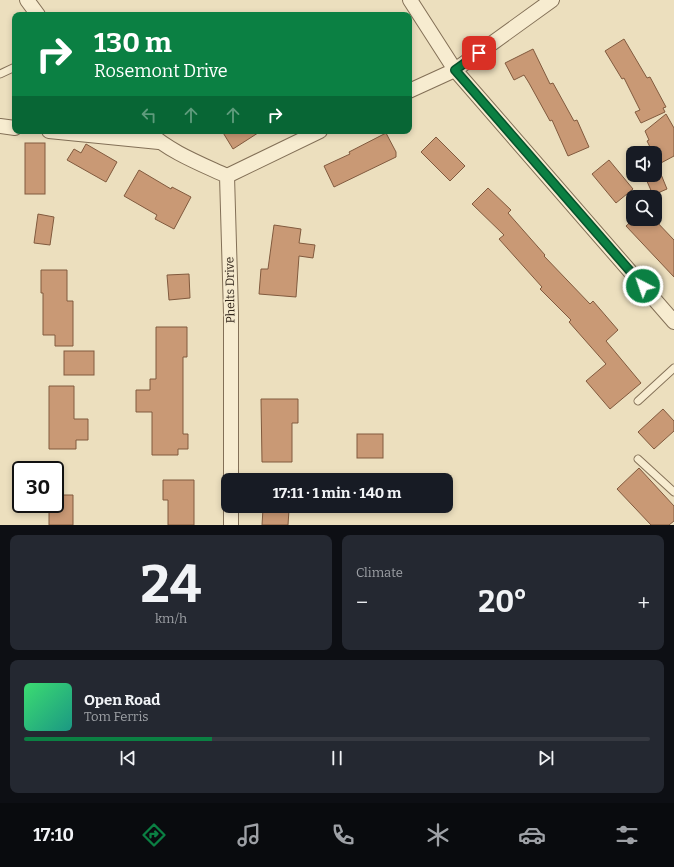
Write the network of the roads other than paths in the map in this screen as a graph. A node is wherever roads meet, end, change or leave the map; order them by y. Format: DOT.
graph roads {
  1 [pos="27,0"];
  2 [pos="410,0"];
  3 [pos="552,0"];
  4 [pos="36,12"];
  5 [pos="12,68"];
  6 [pos="455,70"];
  7 [pos="0,74"];
  8 [pos="412,90"];
  9 [pos="0,126"];
  10 [pos="12,128"];
  11 [pos="79,134"];
  12 [pos="150,134"];
  13 [pos="314,134"];
  14 [pos="159,142"];
  15 [pos="227,176"];
  16 [pos="674,322"];
  17 [pos="674,368"];
  18 [pos="638,401"];
  19 [pos="638,459"];
  20 [pos="231,473"];
  21 [pos="674,492"];
  22 [pos="231,513"];
  23 [pos="231,525"];
  1 -- 4 [label="street"];
  2 -- 6 [label="street"];
  3 -- 6 [label="street"];
  5 -- 7 [label="lane"];
  6 -- 8 [label="street"];
  6 -- 16 [label="street"];
  9 -- 10 [label="street"];
  11 -- 14 [label="street"];
  12 -- 14 [label="street"];
  13 -- 15 [label="street"];
  14 -- 15 [label="street"];
  15 -- 20 [label="street, Phelts Drive"];
  17 -- 18 [label="lane"];
  19 -- 21 [label="lane"];
  22 -- 23 [label="street"];
}
